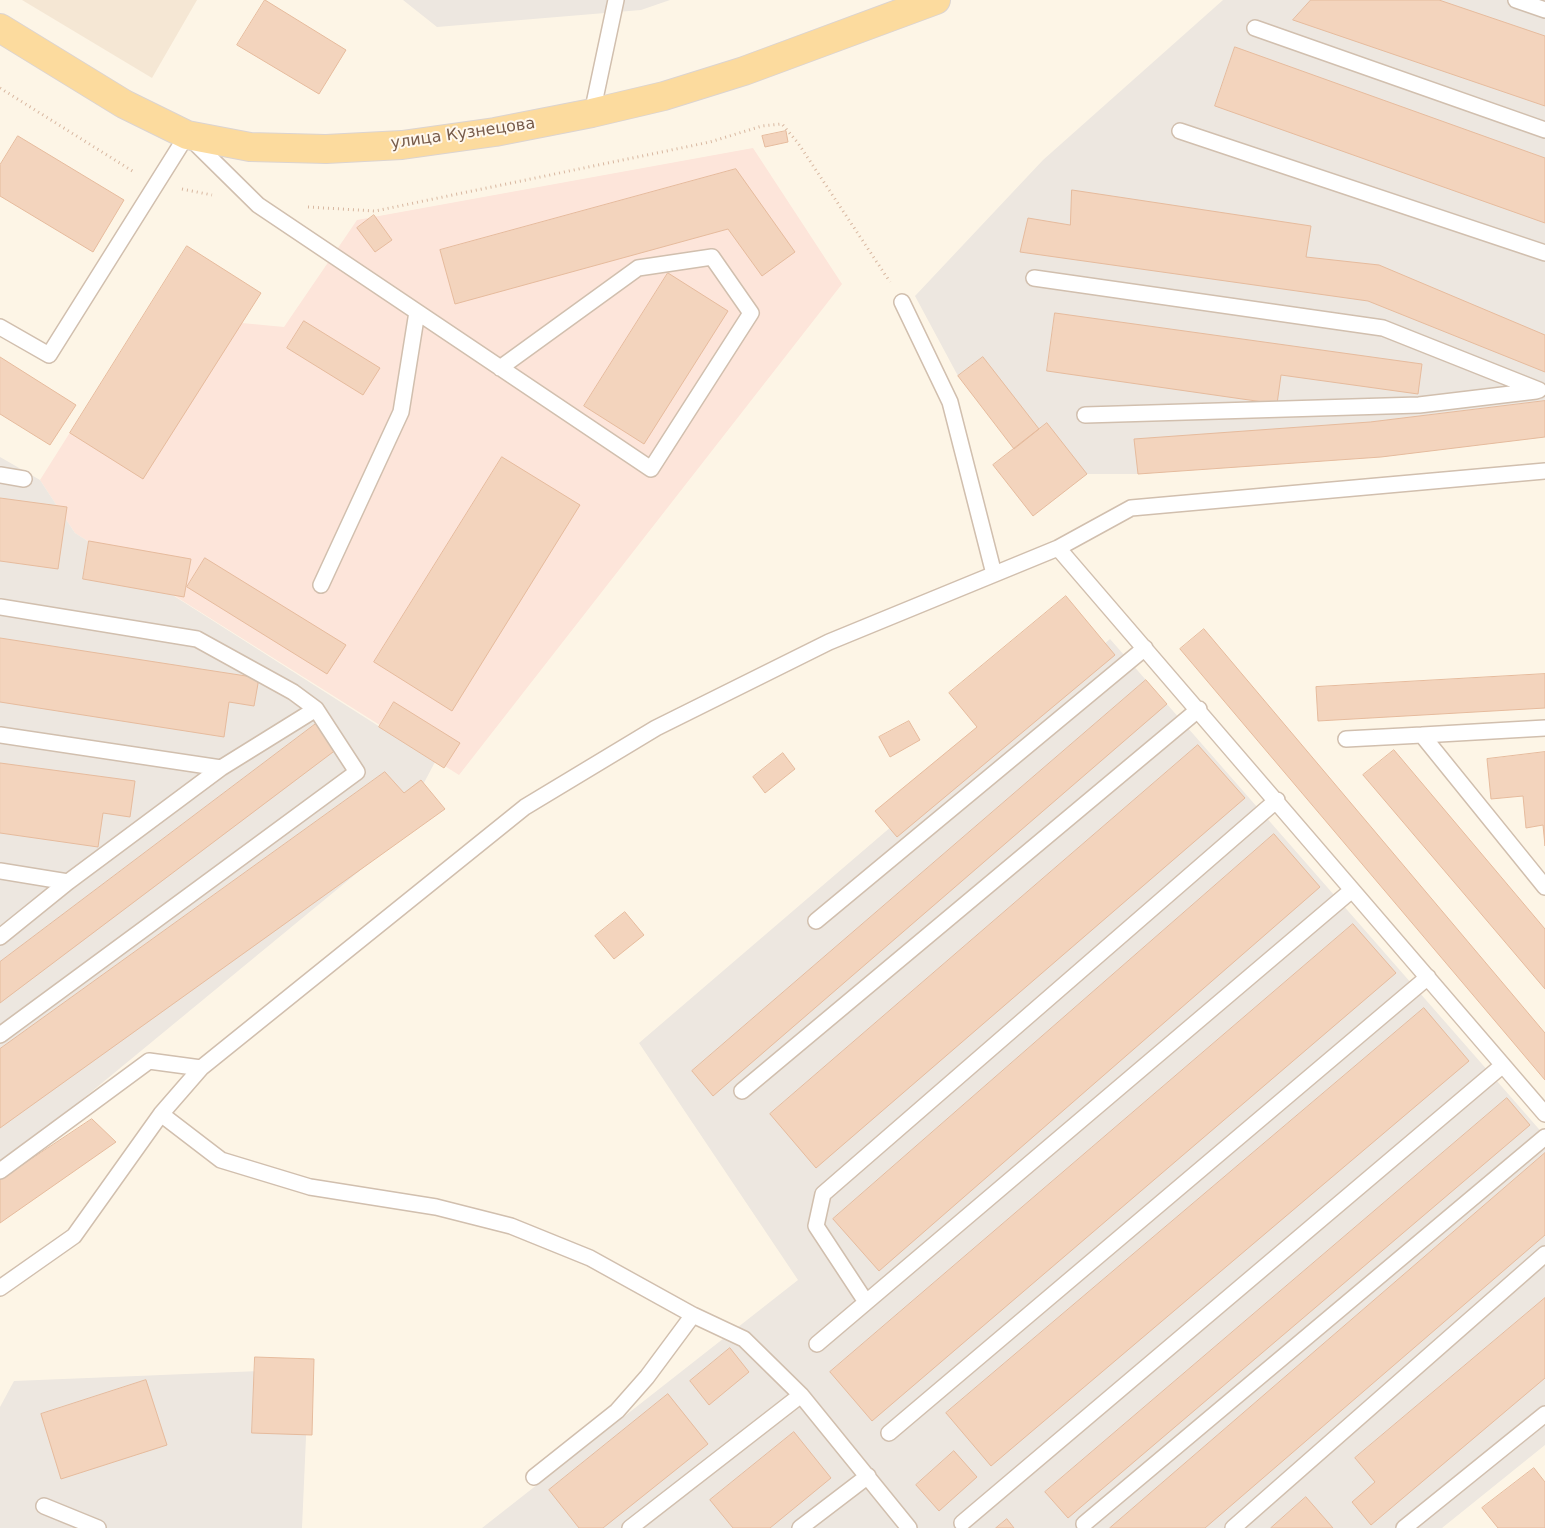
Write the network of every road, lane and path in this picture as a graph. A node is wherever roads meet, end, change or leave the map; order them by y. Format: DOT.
graph roads {
  1 [pos="616,0"];
  2 [pos="936,0"];
  3 [pos="1516,0"];
  4 [pos="1545,10"];
  5 [pos="0,28"];
  6 [pos="1255,28"];
  7 [pos="592,113"];
  8 [pos="1545,130"];
  9 [pos="1180,131"];
  10 [pos="187,135"];
  11 [pos="798,143"];
  12 [pos="1545,253"];
  13 [pos="1034,278"];
  14 [pos="902,302"];
  15 [pos="417,312"];
  16 [pos="0,327"];
  17 [pos="500,368"];
  18 [pos="1542,390"];
  19 [pos="1085,415"];
  20 [pos="1545,471"];
  21 [pos="0,475"];
  22 [pos="24,479"];
  23 [pos="1058,548"];
  24 [pos="994,574"];
  25 [pos="321,585"];
  26 [pos="0,607"];
  27 [pos="1145,648"];
  28 [pos="316,709"];
  29 [pos="1198,709"];
  30 [pos="1545,728"];
  31 [pos="0,735"];
  32 [pos="1422,735"];
  33 [pos="1346,739"];
  34 [pos="221,768"];
  35 [pos="1277,800"];
  36 [pos="0,871"];
  37 [pos="68,882"];
  38 [pos="1545,887"];
  39 [pos="1352,890"];
  40 [pos="816,921"];
  41 [pos="0,937"];
  42 [pos="1428,977"];
  43 [pos="0,1035"];
  44 [pos="1503,1065"];
  45 [pos="201,1068"];
  46 [pos="742,1091"];
  47 [pos="161,1114"];
  48 [pos="1545,1114"];
  49 [pos="1545,1137"];
  50 [pos="0,1171"];
  51 [pos="1545,1254"];
  52 [pos="0,1288"];
  53 [pos="866,1302"];
  54 [pos="693,1315"];
  55 [pos="817,1344"];
  56 [pos="801,1395"];
  57 [pos="1545,1414"];
  58 [pos="889,1433"];
  59 [pos="868,1476"];
  60 [pos="534,1477"];
  61 [pos="44,1506"];
  62 [pos="962,1523"];
  63 [pos="1084,1524"];
  64 [pos="98,1528"];
  65 [pos="630,1528"];
  66 [pos="800,1528"];
  67 [pos="909,1528"];
  68 [pos="1233,1528"];
  69 [pos="1404,1528"];
  1 -- 7 [label="lane"];
  2 -- 7 [label="main road, улица Кузнецова"];
  3 -- 4 [label="lane"];
  5 -- 10 [label="main road, улица Кузнецова"];
  6 -- 8 [label="lane"];
  7 -- 10 [label="main road, улица Кузнецова"];
  9 -- 12 [label="lane"];
  10 -- 15 [label="lane"];
  10 -- 16 [label="lane"];
  11 -- 14 [label="path"];
  13 -- 18 [label="lane"];
  14 -- 24 [label="lane"];
  15 -- 17 [label="lane"];
  15 -- 25 [label="lane"];
  17 -- 17 [label="lane"];
  18 -- 19 [label="lane"];
  20 -- 23 [label="lane"];
  21 -- 22 [label="lane"];
  23 -- 24 [label="lane"];
  23 -- 27 [label="lane"];
  24 -- 45 [label="lane"];
  26 -- 28 [label="lane"];
  27 -- 29 [label="lane"];
  27 -- 40 [label="lane"];
  28 -- 34 [label="lane"];
  28 -- 43 [label="lane"];
  29 -- 35 [label="lane"];
  29 -- 46 [label="lane"];
  30 -- 32 [label="lane"];
  31 -- 34 [label="lane"];
  32 -- 33 [label="lane"];
  32 -- 38 [label="lane"];
  34 -- 37 [label="lane"];
  35 -- 39 [label="lane"];
  35 -- 53 [label="lane"];
  36 -- 37 [label="lane"];
  37 -- 41 [label="lane"];
  39 -- 42 [label="lane"];
  39 -- 53 [label="lane"];
  42 -- 44 [label="lane"];
  42 -- 58 [label="lane"];
  44 -- 48 [label="lane"];
  44 -- 62 [label="lane"];
  45 -- 47 [label="lane"];
  45 -- 50 [label="lane"];
  47 -- 52 [label="lane"];
  47 -- 54 [label="lane"];
  49 -- 63 [label="lane"];
  51 -- 68 [label="lane"];
  53 -- 55 [label="lane"];
  54 -- 56 [label="lane"];
  54 -- 60 [label="lane"];
  56 -- 59 [label="lane"];
  56 -- 65 [label="lane"];
  57 -- 69 [label="lane"];
  59 -- 66 [label="lane"];
  59 -- 67 [label="lane"];
  61 -- 64 [label="lane"];
}
